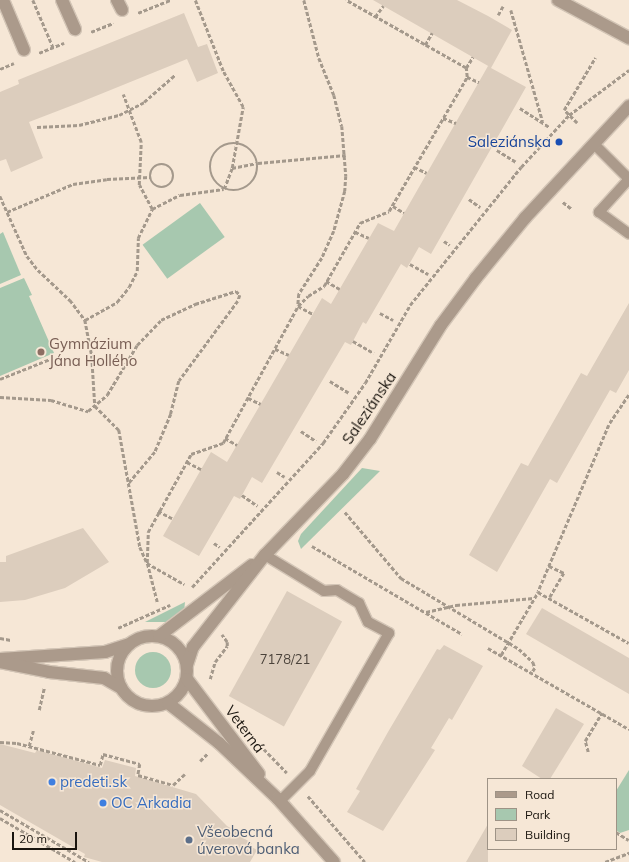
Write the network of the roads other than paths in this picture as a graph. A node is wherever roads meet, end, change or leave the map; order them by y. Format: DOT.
graph roads {
  1 [pos="3,0"];
  2 [pos="62,0"];
  3 [pos="558,0"];
  4 [pos="75,29"];
  5 [pos="629,38"];
  6 [pos="24,50"];
  7 [pos="629,106"];
  8 [pos="594,144"];
  9 [pos="629,179"];
  10 [pos="629,234"];
  11 [pos="265,555"];
  12 [pos="159,636"];
  13 [pos="130,643"];
  14 [pos="0,658"];
  15 [pos="0,662"];
  16 [pos="187,665"];
  17 [pos="187,679"];
  18 [pos="121,688"];
  19 [pos="168,703"];
  20 [pos="279,800"];
  21 [pos="334,862"];
  1 -- 6 [label="street"];
  2 -- 4 [label="street"];
  3 -- 5 [label="street"];
  7 -- 8 [label="street, Saleziánska"];
  8 -- 9 [label="lane"];
  8 -- 11 [label="street, Saleziánska"];
  9 -- 10 [label="lane"];
  11 -- 12 [label="street, Saleziánska"];
  11 -- 16 [label="street, Saleziánska"];
  11 -- 20 [label="lane"];
  12 -- 13 [label="street"];
  12 -- 16 [label="street"];
  13 -- 14 [label="street"];
  13 -- 18 [label="street"];
  15 -- 18 [label="street"];
  16 -- 17 [label="street"];
  17 -- 19 [label="street"];
  17 -- 20 [label="street, Veterná"];
  18 -- 19 [label="street"];
  19 -- 20 [label="street, Veterná"];
  20 -- 21 [label="street, Veterná"];
}
